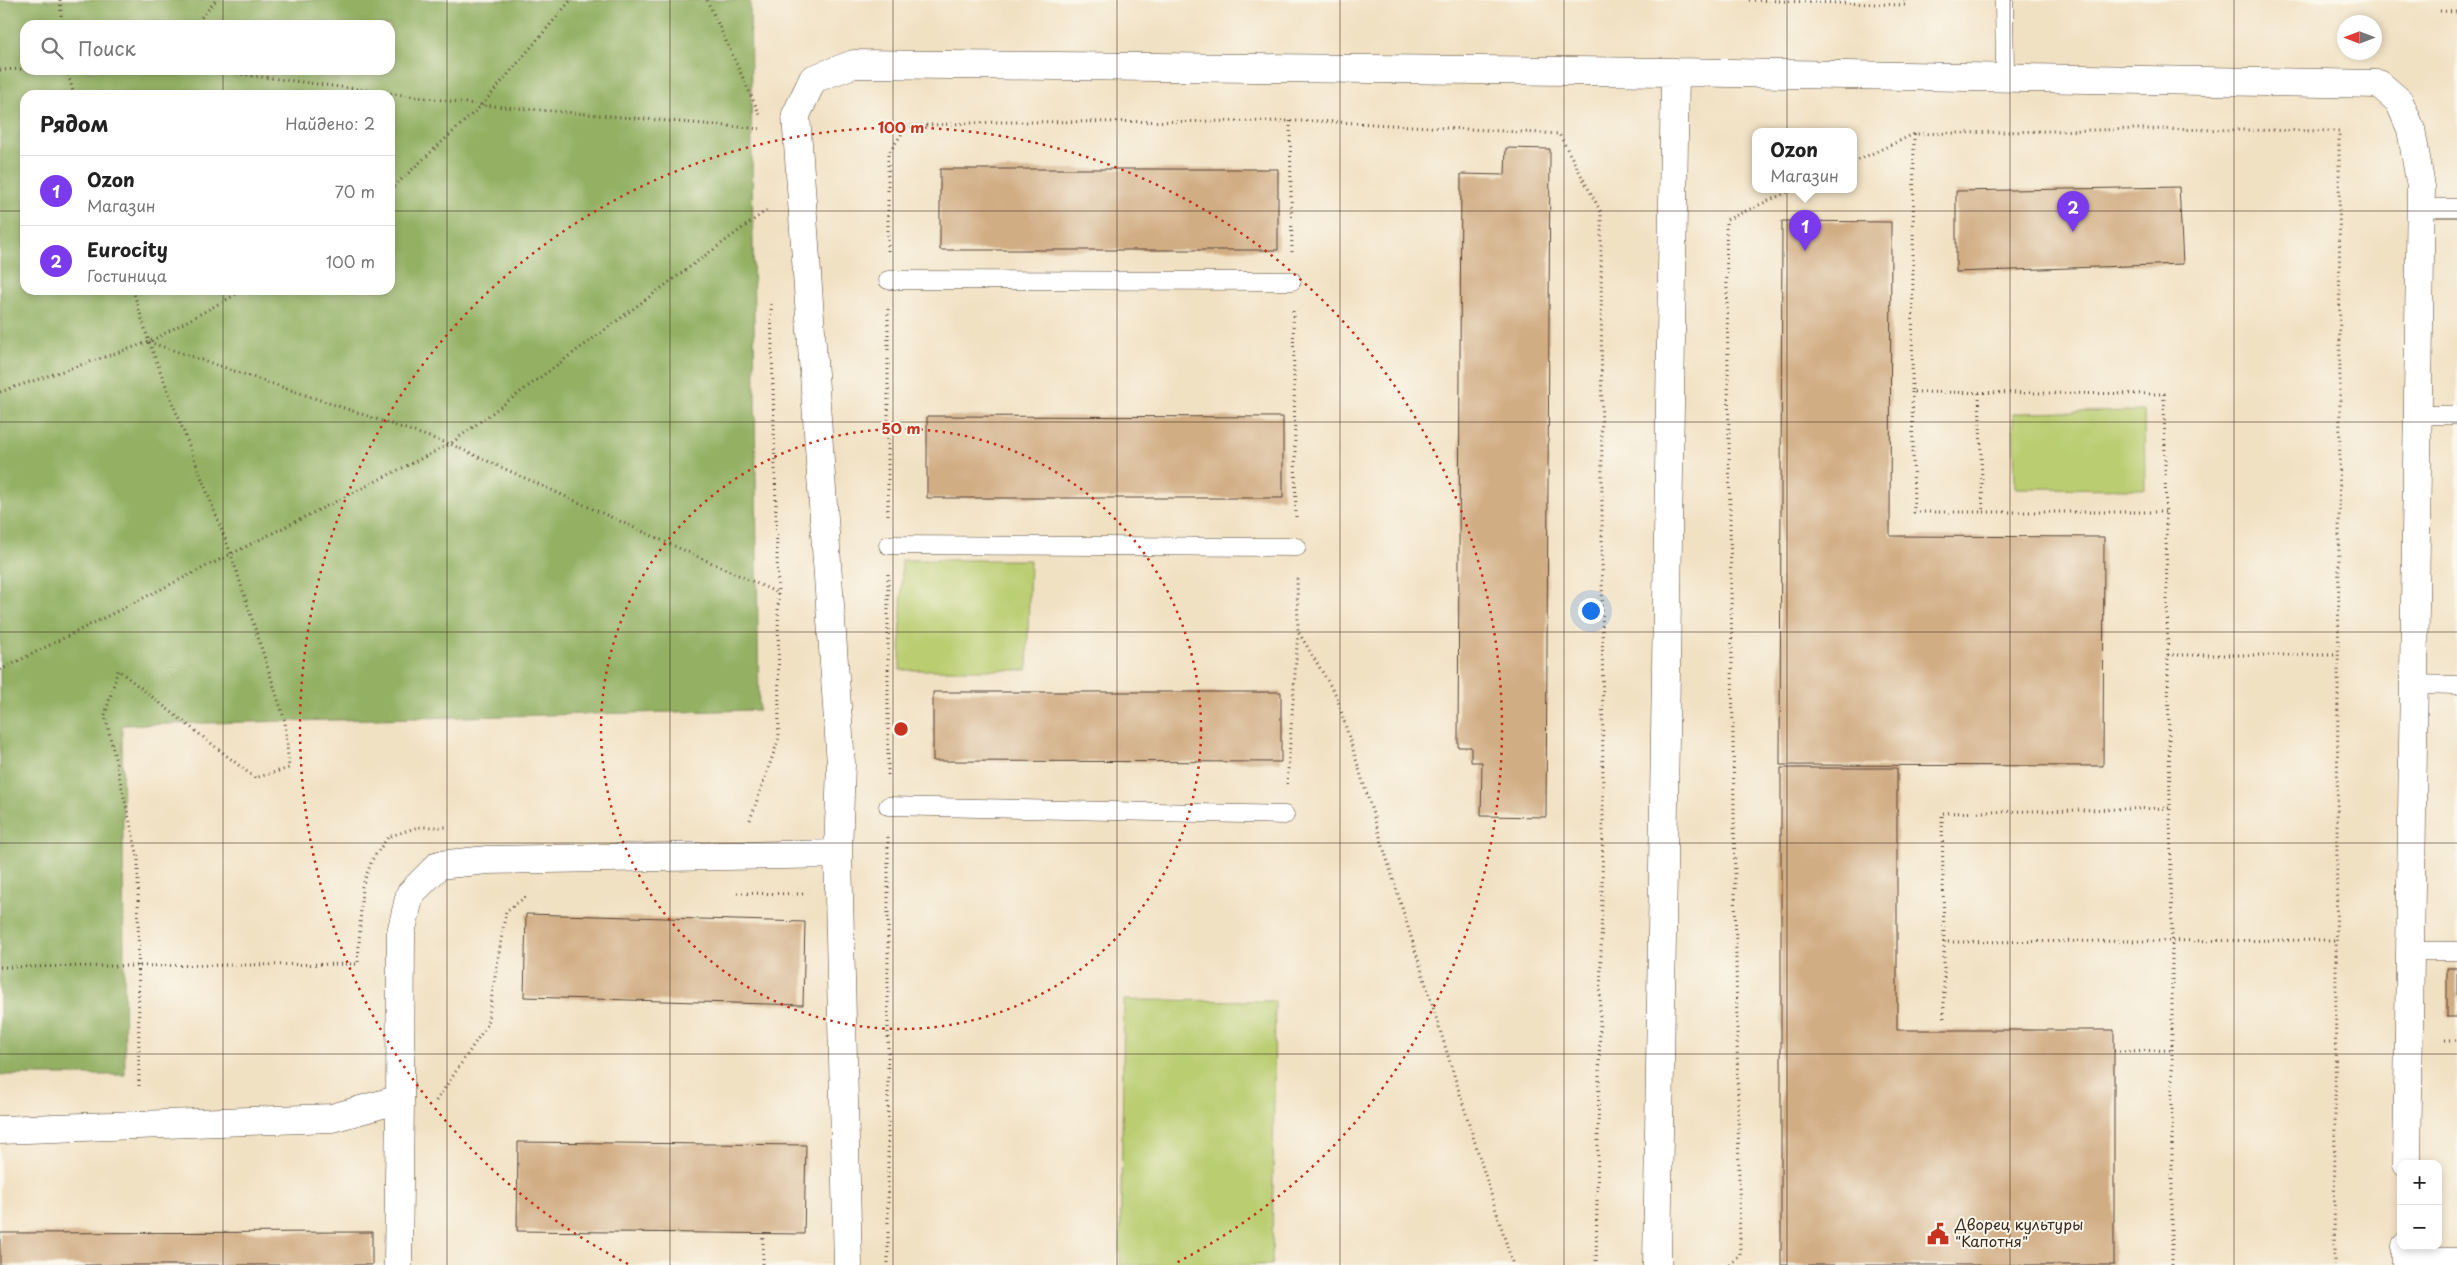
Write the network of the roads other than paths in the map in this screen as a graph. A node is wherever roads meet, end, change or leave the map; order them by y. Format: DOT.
graph roads {
  1 [pos="2004,0"];
  2 [pos="1675,72"];
  3 [pos="2005,77"];
  4 [pos="2421,208"];
  5 [pos="2457,208"];
  6 [pos="888,280"];
  7 [pos="1292,281"];
  8 [pos="2419,415"];
  9 [pos="2457,415"];
  10 [pos="888,545"];
  11 [pos="1297,548"];
  12 [pos="2414,684"];
  13 [pos="2457,685"];
  14 [pos="888,806"];
  15 [pos="1285,815"];
  16 [pos="838,854"];
  17 [pos="2410,951"];
  18 [pos="2457,951"];
  19 [pos="400,1099"];
  20 [pos="0,1130"];
  21 [pos="2407,1160"];
  22 [pos="2406,1256"];
  23 [pos="2457,1257"];
  24 [pos="398,1265"];
  25 [pos="848,1265"];
  26 [pos="1657,1265"];
  1 -- 3 [label="lane"];
  2 -- 3 [label="street"];
  2 -- 16 [label="street"];
  2 -- 26 [label="street"];
  3 -- 4 [label="street"];
  4 -- 5 [label="lane"];
  4 -- 8 [label="street"];
  6 -- 7 [label="lane"];
  8 -- 9 [label="lane"];
  8 -- 12 [label="street"];
  10 -- 11 [label="lane"];
  12 -- 13 [label="lane"];
  12 -- 17 [label="street"];
  14 -- 15 [label="lane"];
  16 -- 19 [label="street"];
  16 -- 25 [label="street"];
  17 -- 18 [label="lane"];
  17 -- 21 [label="street"];
  19 -- 20 [label="street"];
  19 -- 24 [label="street"];
  22 -- 23 [label="lane"];
}
